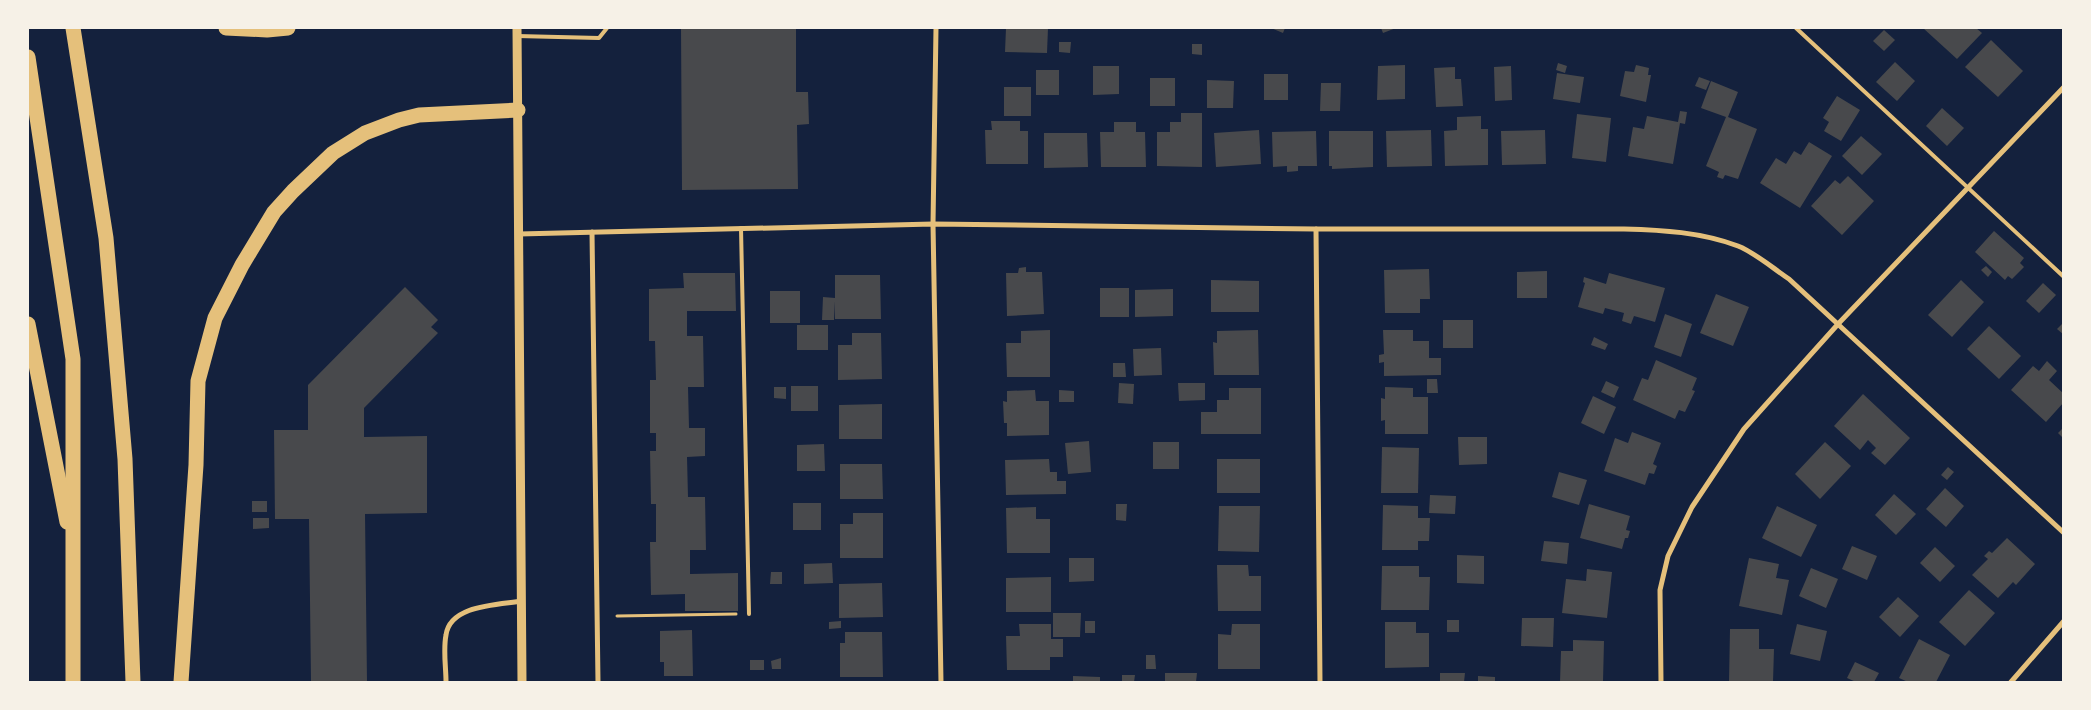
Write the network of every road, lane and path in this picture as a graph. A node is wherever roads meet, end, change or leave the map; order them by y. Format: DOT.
graph roads {
  1 [pos="74,28"];
  2 [pos="226,28"];
  3 [pos="288,28"];
  4 [pos="607,28"];
  5 [pos="936,28"];
  6 [pos="1796,28"];
  7 [pos="517,32"];
  8 [pos="28,57"];
  9 [pos="2064,87"];
  10 [pos="518,110"];
  11 [pos="1968,189"];
  12 [pos="933,224"];
  13 [pos="741,228"];
  14 [pos="1316,229"];
  15 [pos="592,232"];
  16 [pos="519,234"];
  17 [pos="2064,277"];
  18 [pos="1839,323"];
  19 [pos="28,324"];
  20 [pos="2064,533"];
  21 [pos="74,556"];
  22 [pos="522,601"];
  23 [pos="749,614"];
  24 [pos="617,616"];
  25 [pos="2064,621"];
  26 [pos="73,682"];
  27 [pos="133,682"];
  28 [pos="181,682"];
  29 [pos="446,682"];
  30 [pos="522,682"];
  31 [pos="598,682"];
  32 [pos="941,682"];
  33 [pos="1320,682"];
  34 [pos="1661,682"];
  35 [pos="2011,682"];
  1 -- 27 [label="highway"];
  2 -- 3 [label="highway"];
  4 -- 7 [label="lane"];
  5 -- 12 [label="street"];
  6 -- 11 [label="lane"];
  7 -- 10 [label="street"];
  8 -- 21 [label="highway"];
  9 -- 11 [label="street"];
  10 -- 16 [label="street"];
  10 -- 28 [label="highway"];
  11 -- 17 [label="lane"];
  11 -- 18 [label="street"];
  12 -- 13 [label="street"];
  12 -- 14 [label="street"];
  12 -- 32 [label="street"];
  13 -- 15 [label="street"];
  13 -- 23 [label="lane"];
  14 -- 18 [label="street"];
  14 -- 33 [label="street"];
  15 -- 16 [label="street"];
  15 -- 31 [label="street"];
  16 -- 22 [label="street"];
  18 -- 20 [label="street"];
  18 -- 34 [label="street"];
  19 -- 21 [label="highway"];
  21 -- 26 [label="highway"];
  22 -- 29 [label="street"];
  22 -- 30 [label="street"];
  23 -- 24 [label="path"];
  25 -- 35 [label="street"];
}
